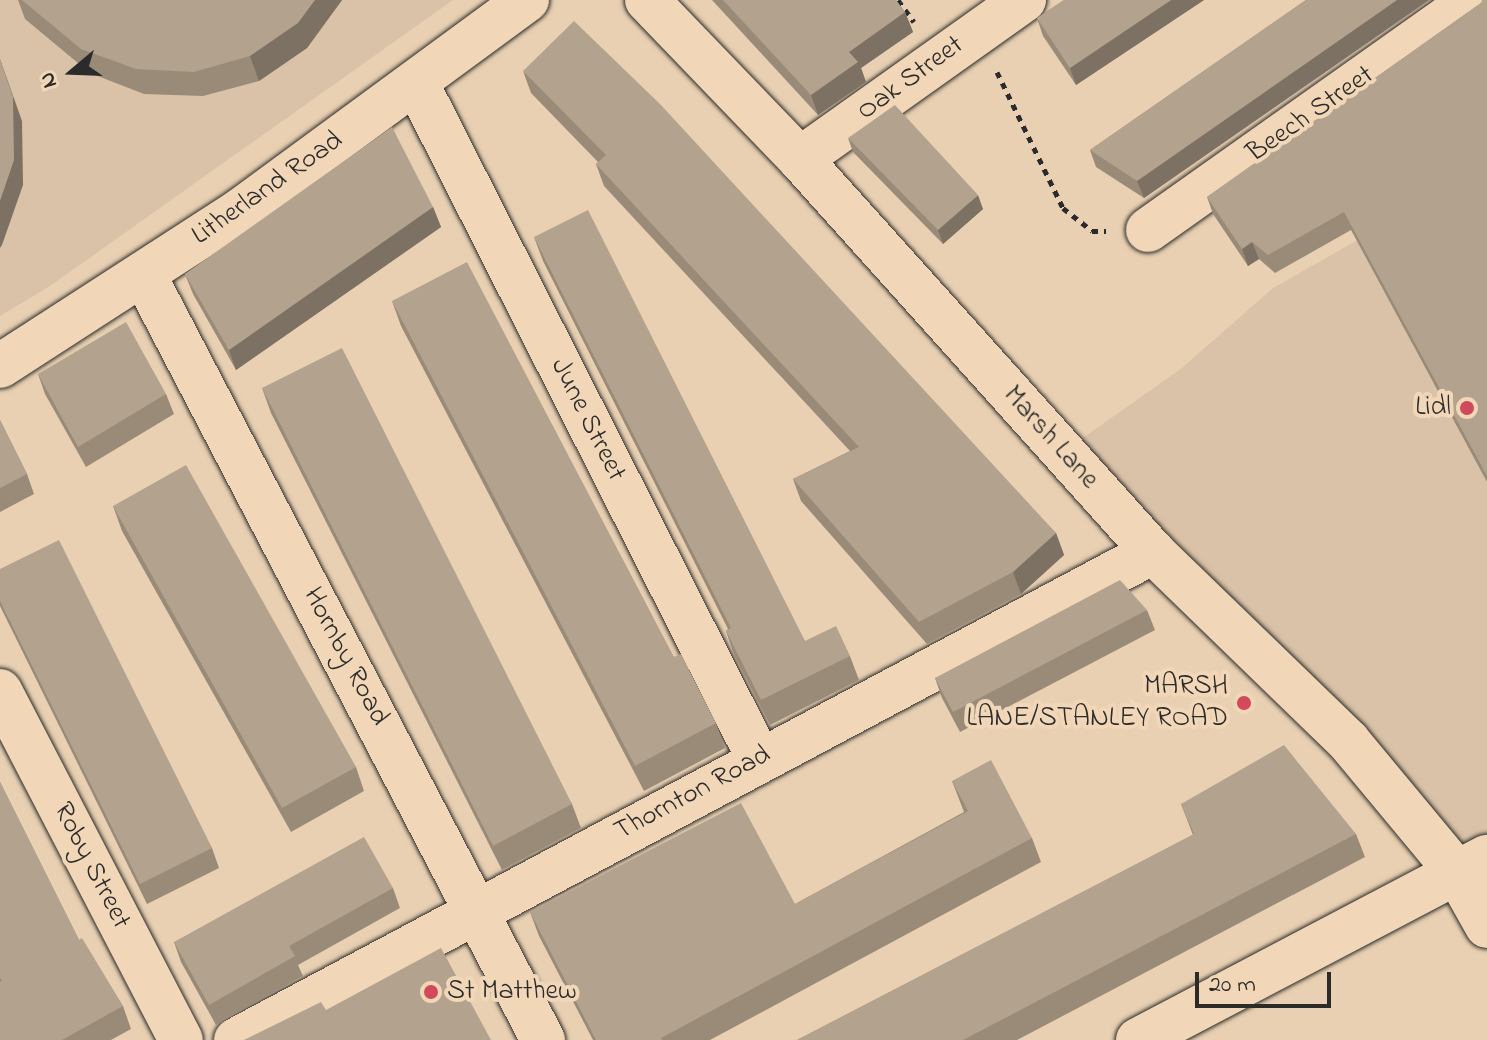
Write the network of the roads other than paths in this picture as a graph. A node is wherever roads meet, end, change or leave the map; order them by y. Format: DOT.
graph roads {
  1 [pos="527,0"];
  2 [pos="647,0"];
  3 [pos="1024,0"];
  4 [pos="1473,0"];
  5 [pos="416,82"];
  6 [pos="800,159"];
  7 [pos="1148,230"];
  8 [pos="144,275"];
  9 [pos="0,366"];
  10 [pos="1153,552"];
  11 [pos="0,691"];
  12 [pos="759,759"];
  13 [pos="1477,871"];
  14 [pos="477,909"];
  15 [pos="1487,926"];
  16 [pos="181,1040"];
  17 [pos="236,1040"];
  18 [pos="543,1040"];
  19 [pos="1138,1040"];
  1 -- 5 [label="street, Litherland Road"];
  2 -- 6 [label="street, Marsh Lane"];
  3 -- 6 [label="street, Oak Street"];
  4 -- 7 [label="street, Beech Street"];
  5 -- 8 [label="street, Litherland Road"];
  5 -- 12 [label="street, June Street"];
  6 -- 10 [label="street, Marsh Lane"];
  8 -- 9 [label="street, Litherland Road"];
  8 -- 14 [label="street, Hornby Road"];
  10 -- 12 [label="street, Thornton Road"];
  10 -- 13 [label="street, Marsh Lane"];
  11 -- 16 [label="street, Roby Street"];
  12 -- 14 [label="street, Thornton Road"];
  13 -- 15 [label="street, Marsh Lane"];
  13 -- 19 [label="street"];
  14 -- 17 [label="street, Thornton Road"];
  14 -- 18 [label="street, Hornby Road"];
}
